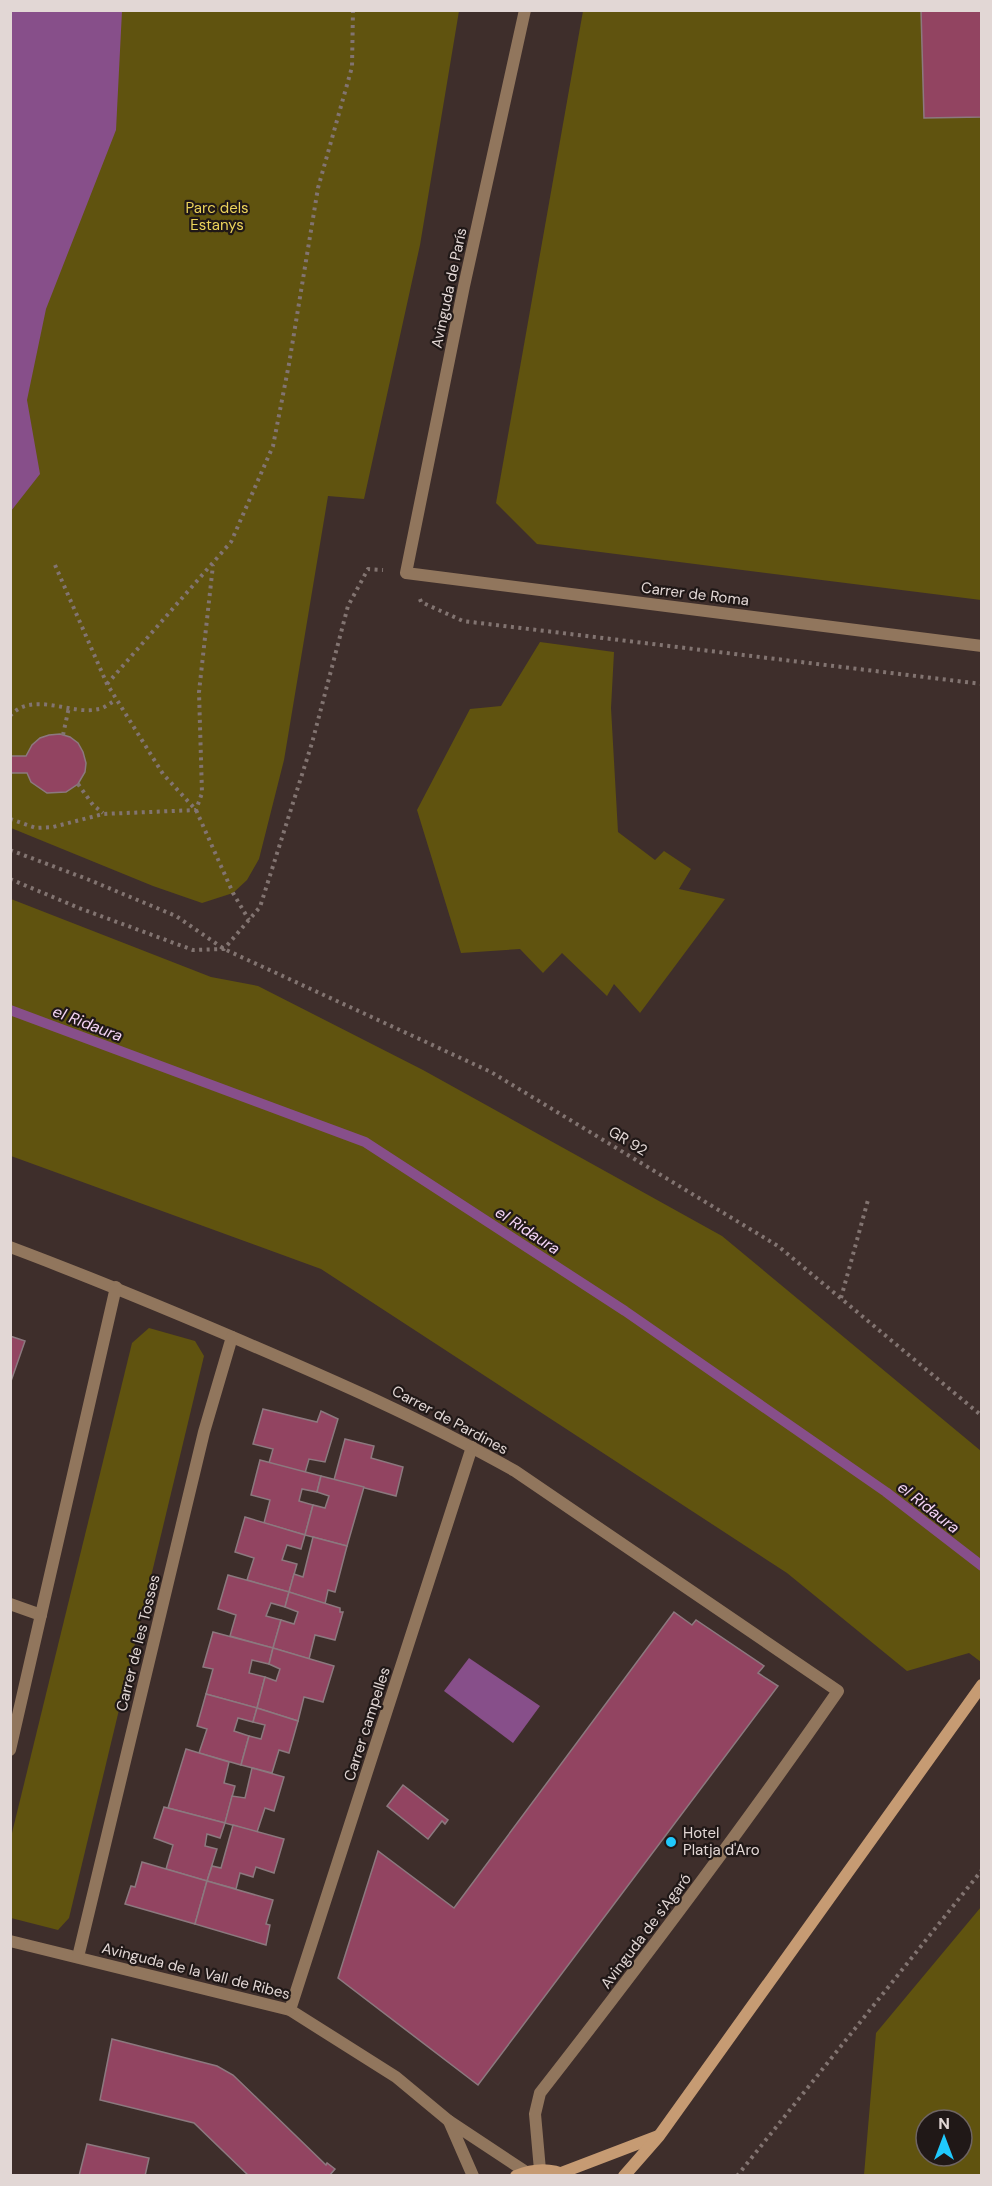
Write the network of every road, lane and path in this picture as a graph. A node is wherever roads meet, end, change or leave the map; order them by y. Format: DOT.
graph roads {
  1 [pos="353,10"];
  2 [pos="525,10"];
  3 [pos="213,564"];
  4 [pos="55,565"];
  5 [pos="406,573"];
  6 [pos="981,646"];
  7 [pos="107,684"];
  8 [pos="981,684"];
  9 [pos="116,700"];
  10 [pos="69,707"];
  11 [pos="10,716"];
  12 [pos="63,735"];
  13 [pos="78,784"];
  14 [pos="196,810"];
  15 [pos="103,814"];
  16 [pos="10,819"];
  17 [pos="10,850"];
  18 [pos="10,879"];
  19 [pos="249,920"];
  20 [pos="224,949"];
  21 [pos="868,1200"];
  22 [pos="10,1247"];
  23 [pos="116,1287"];
  24 [pos="841,1298"];
  25 [pos="232,1337"];
  26 [pos="981,1416"];
  27 [pos="472,1447"];
  28 [pos="10,1604"];
  29 [pos="41,1615"];
  30 [pos="981,1686"];
  31 [pos="838,1691"];
  32 [pos="10,1750"];
  33 [pos="981,1870"];
  34 [pos="10,1941"];
  35 [pos="78,1957"];
  36 [pos="290,2010"];
  37 [pos="448,2121"];
  38 [pos="659,2136"];
  39 [pos="540,2170"];
  40 [pos="521,2174"];
  41 [pos="564,2174"];
  42 [pos="472,2175"];
  43 [pos="624,2175"];
  44 [pos="737,2175"];
  1 -- 3 [label="path"];
  2 -- 5 [label="street, Avinguda de París"];
  3 -- 7 [label="path"];
  3 -- 14 [label="path"];
  4 -- 7 [label="path"];
  5 -- 6 [label="street, Carrer de Roma"];
  5 -- 8 [label="path"];
  5 -- 19 [label="path"];
  7 -- 9 [label="path"];
  9 -- 10 [label="path"];
  9 -- 14 [label="path"];
  10 -- 11 [label="path"];
  10 -- 12 [label="path"];
  13 -- 15 [label="path"];
  14 -- 15 [label="path"];
  14 -- 19 [label="path"];
  15 -- 16 [label="path"];
  17 -- 20 [label="path, GR 92"];
  18 -- 20 [label="path"];
  19 -- 20 [label="path"];
  20 -- 24 [label="path, GR 92"];
  21 -- 24 [label="path"];
  22 -- 23 [label="street, Carrer de Pardines"];
  23 -- 25 [label="street, Carrer de Pardines"];
  23 -- 29 [label="street"];
  24 -- 26 [label="path, GR 92"];
  25 -- 27 [label="street, Carrer de Pardines"];
  25 -- 35 [label="street, Carrer de les Tosses"];
  27 -- 31 [label="street, Carrer de Pardines"];
  27 -- 36 [label="street, Carrer campelles"];
  28 -- 29 [label="street"];
  29 -- 32 [label="street"];
  30 -- 38 [label="main road"];
  31 -- 39 [label="street, Avinguda de s'Agaró"];
  33 -- 44 [label="path"];
  34 -- 35 [label="street, Avinguda de la Vall de Ribes"];
  35 -- 36 [label="street, Avinguda de la Vall de Ribes"];
  36 -- 37 [label="street, Avinguda de la Vall de Ribes"];
  37 -- 40 [label="street, Avinguda de la Vall de Ribes"];
  37 -- 42 [label="street, Avinguda de la Vall de Ribes"];
  38 -- 41 [label="main road"];
  38 -- 43 [label="main road"];
  39 -- 40 [label="main road"];
  39 -- 41 [label="main road"];
}
